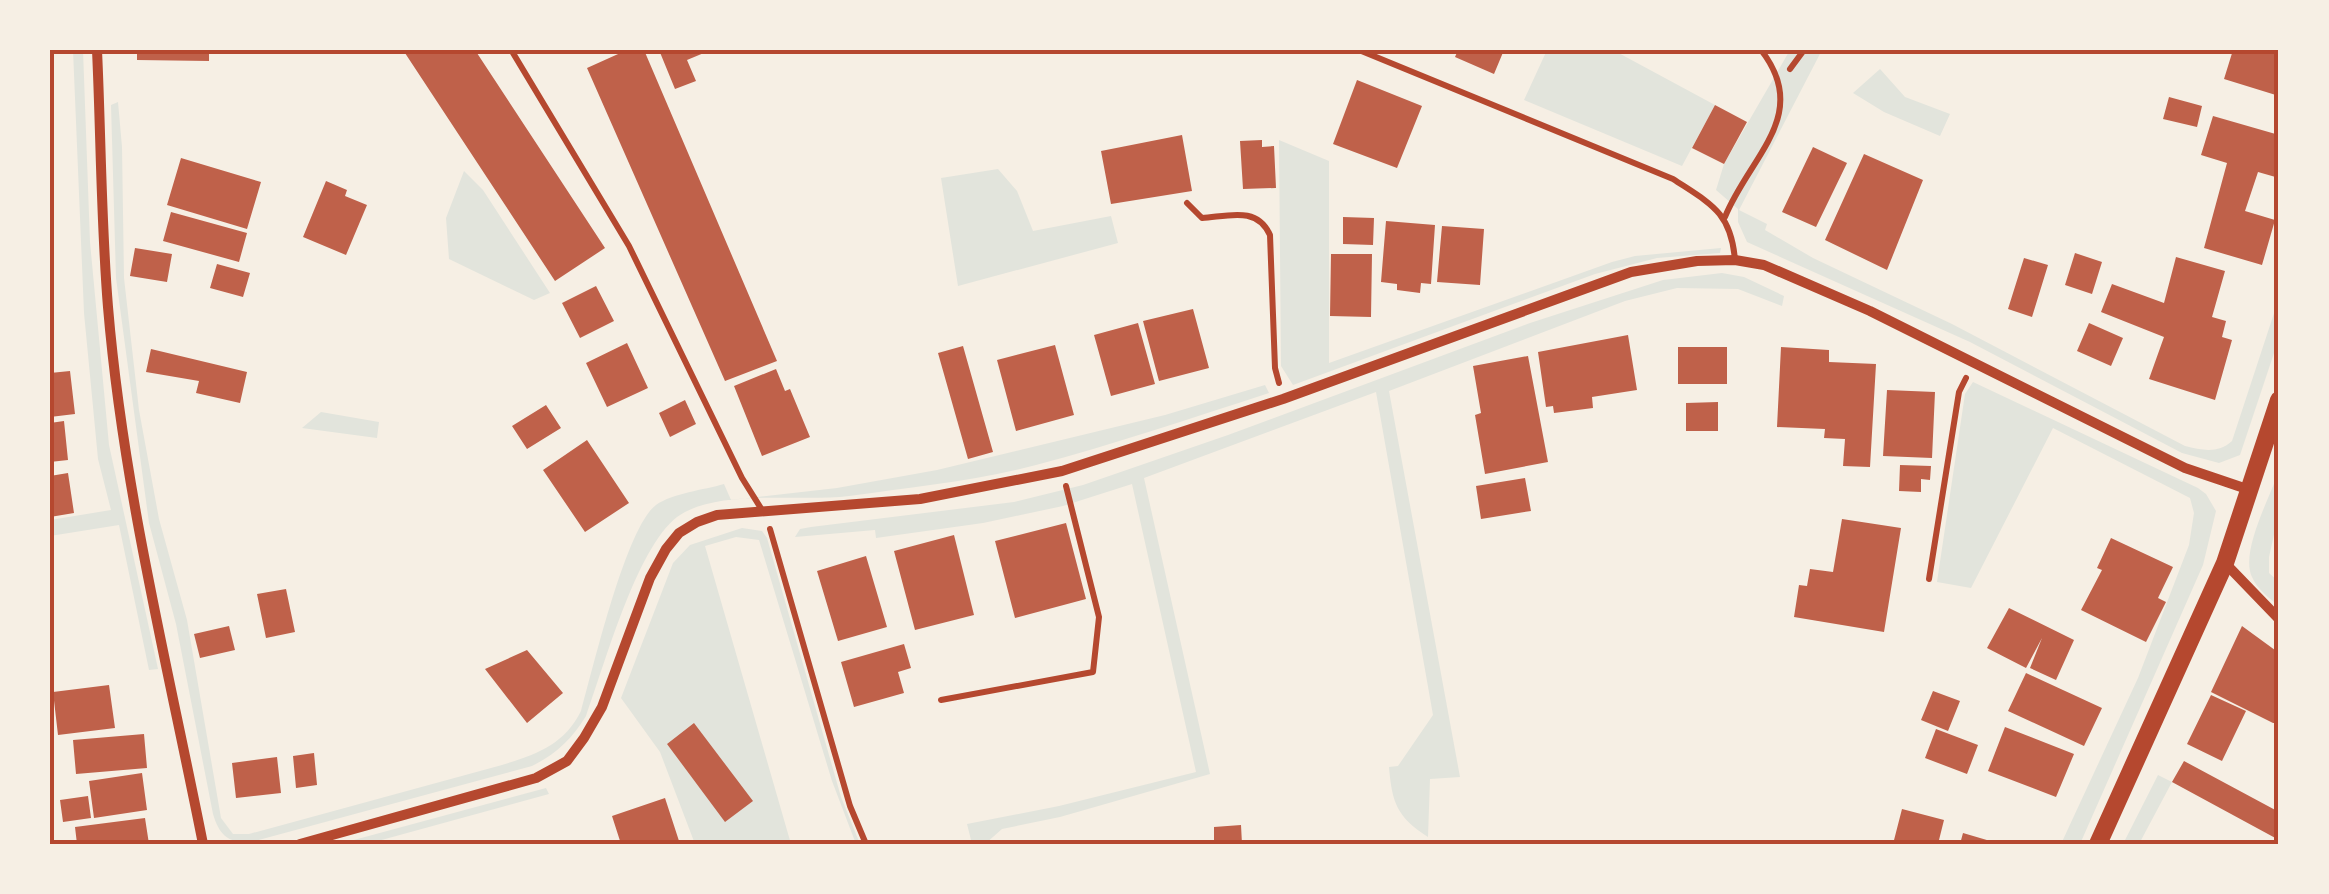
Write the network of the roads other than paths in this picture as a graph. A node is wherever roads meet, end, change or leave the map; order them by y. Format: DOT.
graph roads {
  1 [pos="98,50"];
  2 [pos="1359,50"];
  3 [pos="1761,50"];
  4 [pos="513,54"];
  5 [pos="1725,217"];
  6 [pos="1734,260"];
  7 [pos="2279,400"];
  8 [pos="2247,489"];
  9 [pos="762,510"];
  10 [pos="2225,563"];
  11 [pos="2279,619"];
  12 [pos="203,844"];
  13 [pos="300,844"];
  14 [pos="2098,844"];
  1 -- 12 [label="street"];
  2 -- 5 [label="lane"];
  3 -- 5 [label="lane"];
  4 -- 9 [label="lane"];
  5 -- 6 [label="lane"];
  6 -- 8 [label="street"];
  6 -- 9 [label="street"];
  7 -- 8 [label="street"];
  8 -- 10 [label="street"];
  9 -- 13 [label="street"];
  10 -- 11 [label="street"];
  10 -- 14 [label="street"];
}
